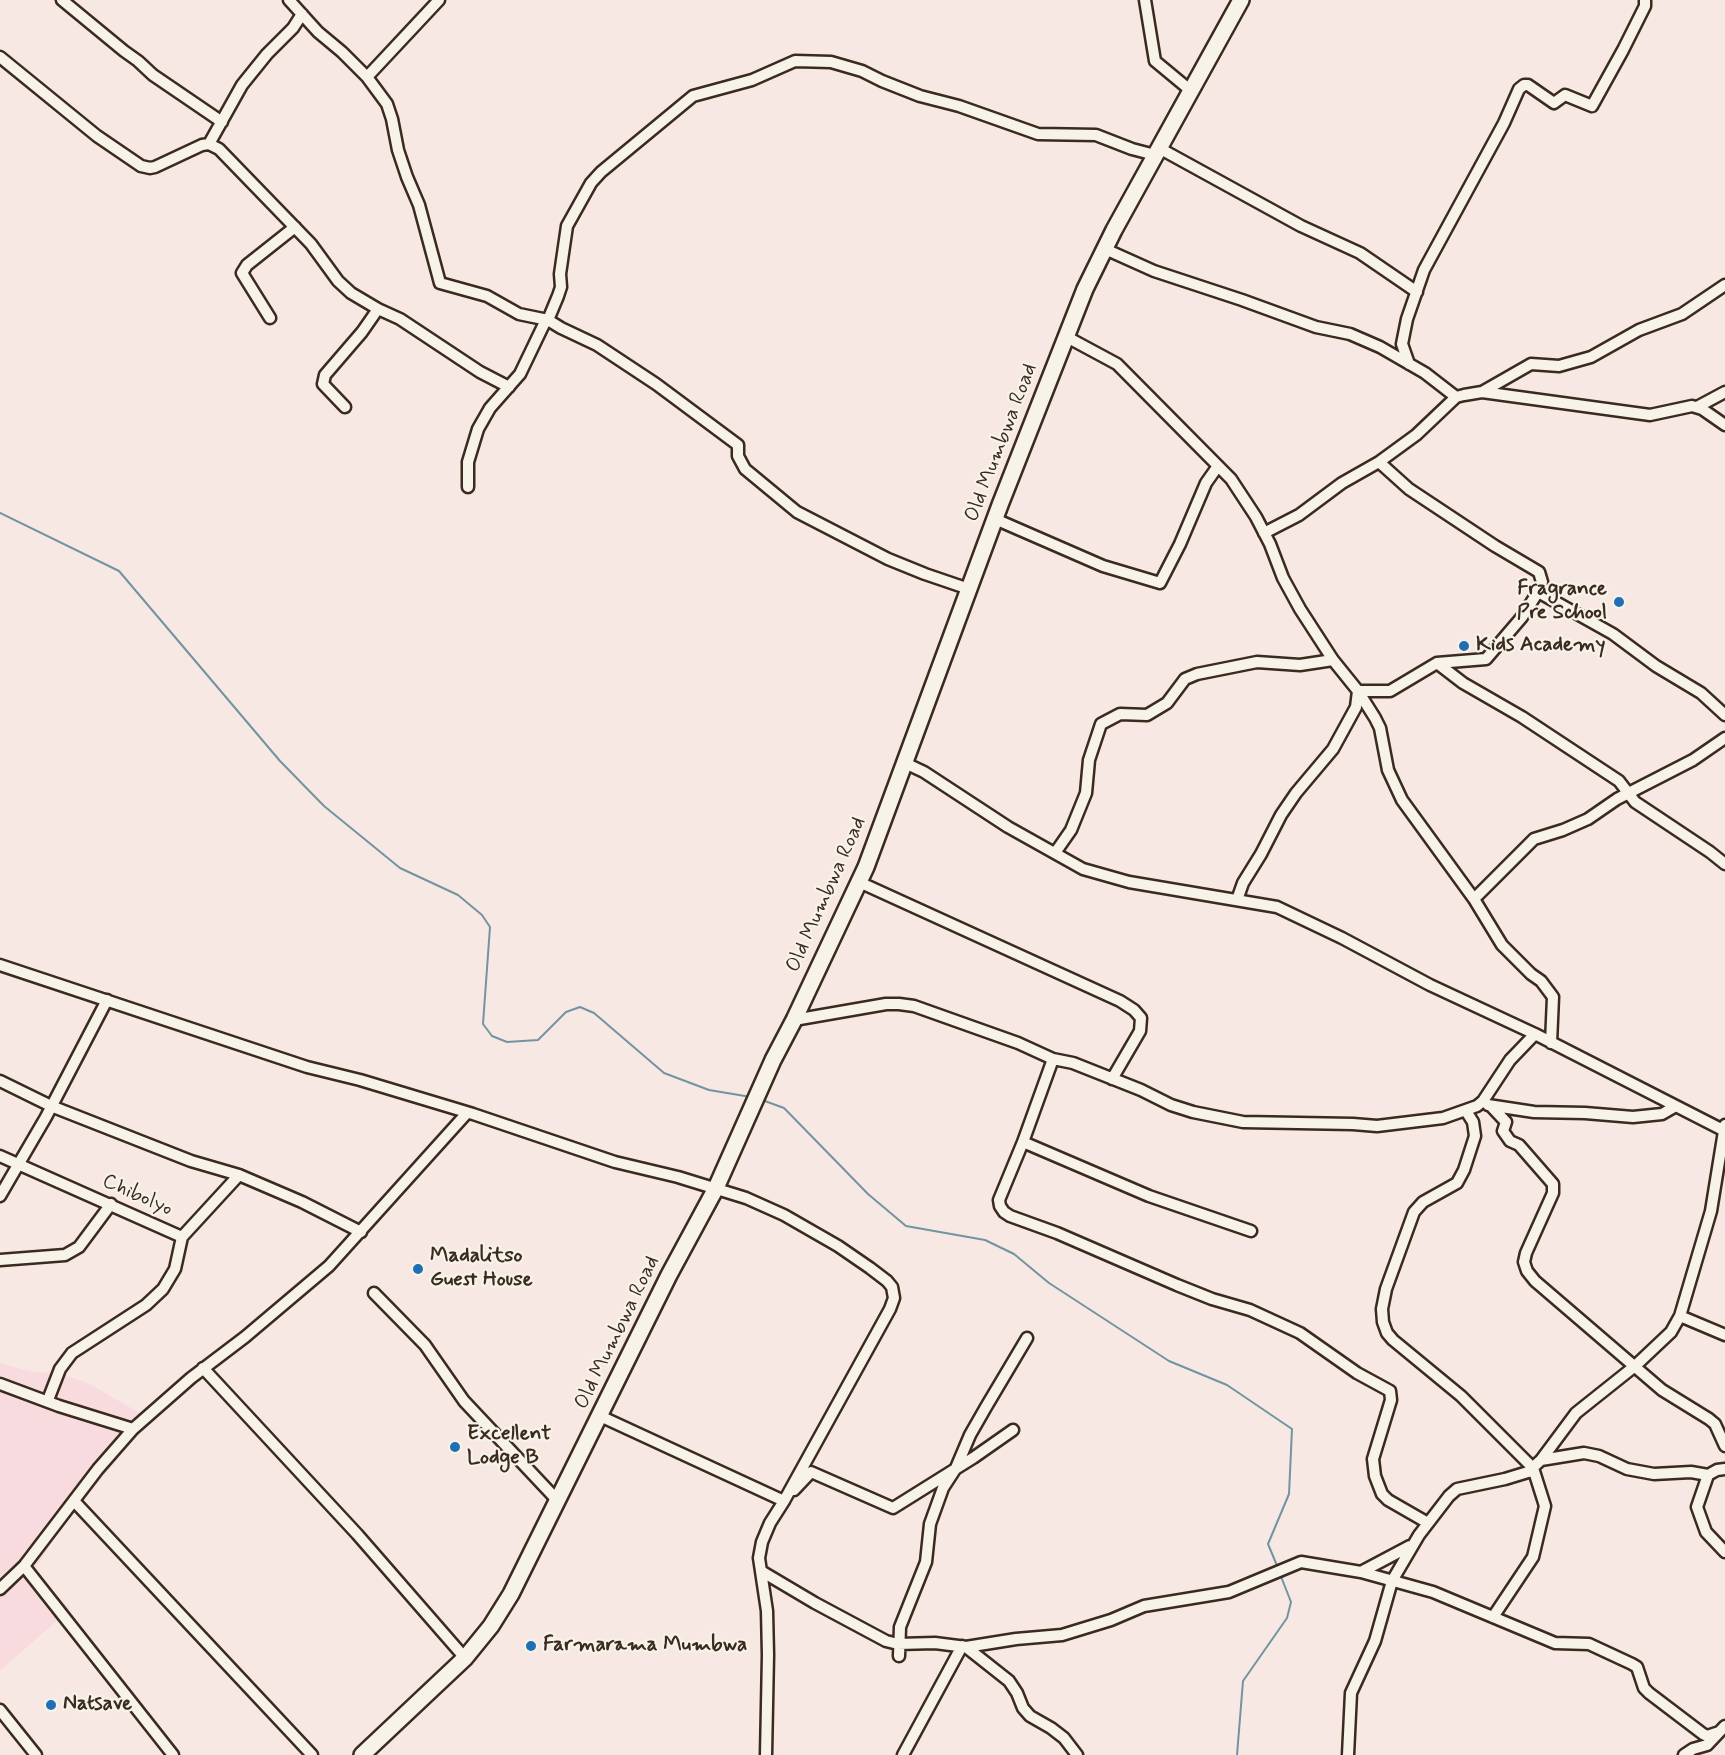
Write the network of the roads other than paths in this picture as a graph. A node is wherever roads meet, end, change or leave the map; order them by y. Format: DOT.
graph roads {
  1 [pos="62,0"];
  2 [pos="289,0"];
  3 [pos="439,0"];
  4 [pos="1145,0"];
  5 [pos="1241,0"];
  6 [pos="1645,0"];
  7 [pos="302,14"];
  8 [pos="292,28"];
  9 [pos="314,28"];
  10 [pos="0,57"];
  11 [pos="367,77"];
  12 [pos="1190,90"];
  13 [pos="222,122"];
  14 [pos="209,144"];
  15 [pos="1157,152"];
  16 [pos="296,227"];
  17 [pos="1105,249"];
  18 [pos="1725,285"];
  19 [pos="1417,292"];
  20 [pos="378,309"];
  21 [pos="270,318"];
  22 [pos="548,320"];
  23 [pos="1065,336"];
  24 [pos="1409,364"];
  25 [pos="508,387"];
  26 [pos="1482,392"];
  27 [pos="1725,392"];
  28 [pos="1456,397"];
  29 [pos="345,407"];
  30 [pos="1697,407"];
  31 [pos="1725,425"];
  32 [pos="1379,462"];
  33 [pos="1218,466"];
  34 [pos="468,487"];
  35 [pos="995,519"];
  36 [pos="1264,532"];
  37 [pos="969,589"];
  38 [pos="1538,592"];
  39 [pos="1333,660"];
  40 [pos="1437,663"];
  41 [pos="1358,691"];
  42 [pos="1725,715"];
  43 [pos="1725,738"];
  44 [pos="905,763"];
  45 [pos="1629,792"];
  46 [pos="1055,853"];
  47 [pos="1725,864"];
  48 [pos="859,882"];
  49 [pos="1474,899"];
  50 [pos="1237,900"];
  51 [pos="0,965"];
  52 [pos="107,1000"];
  53 [pos="794,1020"];
  54 [pos="1535,1034"];
  55 [pos="1551,1044"];
  56 [pos="1053,1059"];
  57 [pos="1112,1079"];
  58 [pos="0,1082"];
  59 [pos="1487,1104"];
  60 [pos="51,1106"];
  61 [pos="1676,1106"];
  62 [pos="1466,1111"];
  63 [pos="467,1113"];
  64 [pos="1724,1129"];
  65 [pos="1023,1142"];
  66 [pos="0,1156"];
  67 [pos="18,1165"];
  68 [pos="239,1175"];
  69 [pos="716,1188"];
  70 [pos="0,1196"];
  71 [pos="111,1204"];
  72 [pos="1251,1231"];
  73 [pos="361,1232"];
  74 [pos="182,1237"];
  75 [pos="0,1260"];
  76 [pos="374,1293"];
  77 [pos="1680,1316"];
  78 [pos="1725,1335"];
  79 [pos="1027,1338"];
  80 [pos="1635,1366"];
  81 [pos="203,1368"];
  82 [pos="0,1384"];
  83 [pos="48,1400"];
  84 [pos="600,1416"];
  85 [pos="133,1429"];
  86 [pos="1013,1430"];
  87 [pos="1725,1446"];
  88 [pos="1537,1464"];
  89 [pos="956,1468"];
  90 [pos="1725,1469"];
  91 [pos="1708,1475"];
  92 [pos="74,1501"];
  93 [pos="558,1501"];
  94 [pos="784,1501"];
  95 [pos="1428,1523"];
  96 [pos="1411,1546"];
  97 [pos="1725,1551"];
  98 [pos="24,1566"];
  99 [pos="761,1571"];
  100 [pos="1361,1572"];
  101 [pos="1392,1581"];
  102 [pos="0,1589"];
  103 [pos="1493,1617"];
  104 [pos="898,1644"];
  105 [pos="964,1647"];
  106 [pos="900,1656"];
  107 [pos="465,1658"];
  108 [pos="0,1710"];
  109 [pos="1722,1729"];
  110 [pos="36,1755"];
  111 [pos="173,1755"];
  112 [pos="312,1755"];
  113 [pos="362,1755"];
  114 [pos="766,1755"];
  115 [pos="903,1755"];
  116 [pos="1077,1755"];
  117 [pos="1348,1755"];
  118 [pos="1684,1755"];
  1 -- 13 [label="street"];
  2 -- 7 [label="street"];
  3 -- 11 [label="street"];
  4 -- 12 [label="street"];
  5 -- 12 [label="main road, Old Mumbwa Road"];
  6 -- 19 [label="street"];
  7 -- 8 [label="street"];
  7 -- 9 [label="street"];
  8 -- 9 [label="street"];
  8 -- 13 [label="street"];
  9 -- 11 [label="street"];
  10 -- 14 [label="street"];
  11 -- 22 [label="street"];
  12 -- 15 [label="main road, Old Mumbwa Road"];
  13 -- 14 [label="street"];
  14 -- 16 [label="street"];
  15 -- 17 [label="main road, Old Mumbwa Road"];
  15 -- 19 [label="street"];
  15 -- 22 [label="street"];
  16 -- 20 [label="street"];
  16 -- 21 [label="street"];
  17 -- 23 [label="main road, Old Mumbwa Road"];
  17 -- 24 [label="street"];
  18 -- 26 [label="street"];
  19 -- 24 [label="street"];
  20 -- 25 [label="street"];
  20 -- 29 [label="street"];
  22 -- 25 [label="street"];
  22 -- 37 [label="street"];
  23 -- 33 [label="street"];
  23 -- 35 [label="main road, Old Mumbwa Road"];
  24 -- 28 [label="street"];
  25 -- 34 [label="street"];
  26 -- 28 [label="street"];
  26 -- 30 [label="street"];
  27 -- 30 [label="street"];
  28 -- 32 [label="street"];
  30 -- 31 [label="street"];
  32 -- 36 [label="street"];
  32 -- 38 [label="street"];
  33 -- 35 [label="street"];
  33 -- 36 [label="street"];
  35 -- 37 [label="main road, Old Mumbwa Road"];
  36 -- 39 [label="street"];
  37 -- 44 [label="main road, Old Mumbwa Road"];
  38 -- 40 [label="street"];
  38 -- 42 [label="street"];
  39 -- 41 [label="street"];
  39 -- 46 [label="street"];
  40 -- 41 [label="street"];
  40 -- 45 [label="street"];
  41 -- 49 [label="street"];
  41 -- 50 [label="street"];
  43 -- 45 [label="street"];
  44 -- 46 [label="street"];
  44 -- 48 [label="main road, Old Mumbwa Road"];
  45 -- 47 [label="street"];
  45 -- 49 [label="street"];
  46 -- 50 [label="street"];
  48 -- 53 [label="main road, Old Mumbwa Road"];
  48 -- 57 [label="street"];
  49 -- 55 [label="street"];
  50 -- 54 [label="street"];
  51 -- 52 [label="street"];
  52 -- 60 [label="street"];
  52 -- 63 [label="street"];
  53 -- 56 [label="street"];
  53 -- 69 [label="main road, Old Mumbwa Road"];
  54 -- 55 [label="street"];
  54 -- 59 [label="street"];
  55 -- 61 [label="street"];
  56 -- 57 [label="street"];
  56 -- 65 [label="street"];
  57 -- 62 [label="street"];
  58 -- 60 [label="street"];
  59 -- 61 [label="street"];
  59 -- 62 [label="street"];
  59 -- 80 [label="street"];
  60 -- 67 [label="street"];
  60 -- 68 [label="street"];
  61 -- 64 [label="street"];
  62 -- 88 [label="street"];
  63 -- 69 [label="street"];
  63 -- 73 [label="street"];
  64 -- 77 [label="street"];
  65 -- 72 [label="street"];
  65 -- 95 [label="street"];
  66 -- 67 [label="street, Chibolyo"];
  67 -- 70 [label="street"];
  67 -- 71 [label="street, Chibolyo"];
  68 -- 73 [label="street"];
  68 -- 74 [label="street, Chibolyo"];
  69 -- 84 [label="main road, Old Mumbwa Road"];
  69 -- 94 [label="street"];
  71 -- 74 [label="street, Chibolyo"];
  71 -- 75 [label="street"];
  73 -- 81 [label="street"];
  74 -- 83 [label="street"];
  76 -- 93 [label="street"];
  77 -- 78 [label="street"];
  77 -- 80 [label="street"];
  79 -- 89 [label="street"];
  80 -- 87 [label="street"];
  80 -- 88 [label="street"];
  81 -- 85 [label="street"];
  81 -- 107 [label="street"];
  82 -- 83 [label="street"];
  83 -- 85 [label="street"];
  84 -- 93 [label="main road, Old Mumbwa Road"];
  84 -- 94 [label="street"];
  85 -- 92 [label="street"];
  86 -- 89 [label="street"];
  88 -- 91 [label="street"];
  88 -- 95 [label="street"];
  88 -- 103 [label="street"];
  89 -- 94 [label="street"];
  89 -- 104 [label="street"];
  90 -- 91 [label="street"];
  91 -- 97 [label="street"];
  92 -- 98 [label="street"];
  92 -- 112 [label="street"];
  93 -- 107 [label="main road, Old Mumbwa Road"];
  94 -- 99 [label="street"];
  95 -- 96 [label="street"];
  96 -- 100 [label="street"];
  96 -- 101 [label="street"];
  98 -- 102 [label="street"];
  98 -- 111 [label="street"];
  99 -- 104 [label="street"];
  99 -- 114 [label="street"];
  100 -- 101 [label="street"];
  100 -- 105 [label="street"];
  101 -- 103 [label="street"];
  101 -- 117 [label="street"];
  103 -- 109 [label="street"];
  104 -- 105 [label="street"];
  104 -- 106 [label="street"];
  105 -- 115 [label="street"];
  105 -- 116 [label="street"];
  107 -- 113 [label="main road, Old Mumbwa Road"];
  108 -- 110 [label="street"];
  109 -- 118 [label="street"];
}
